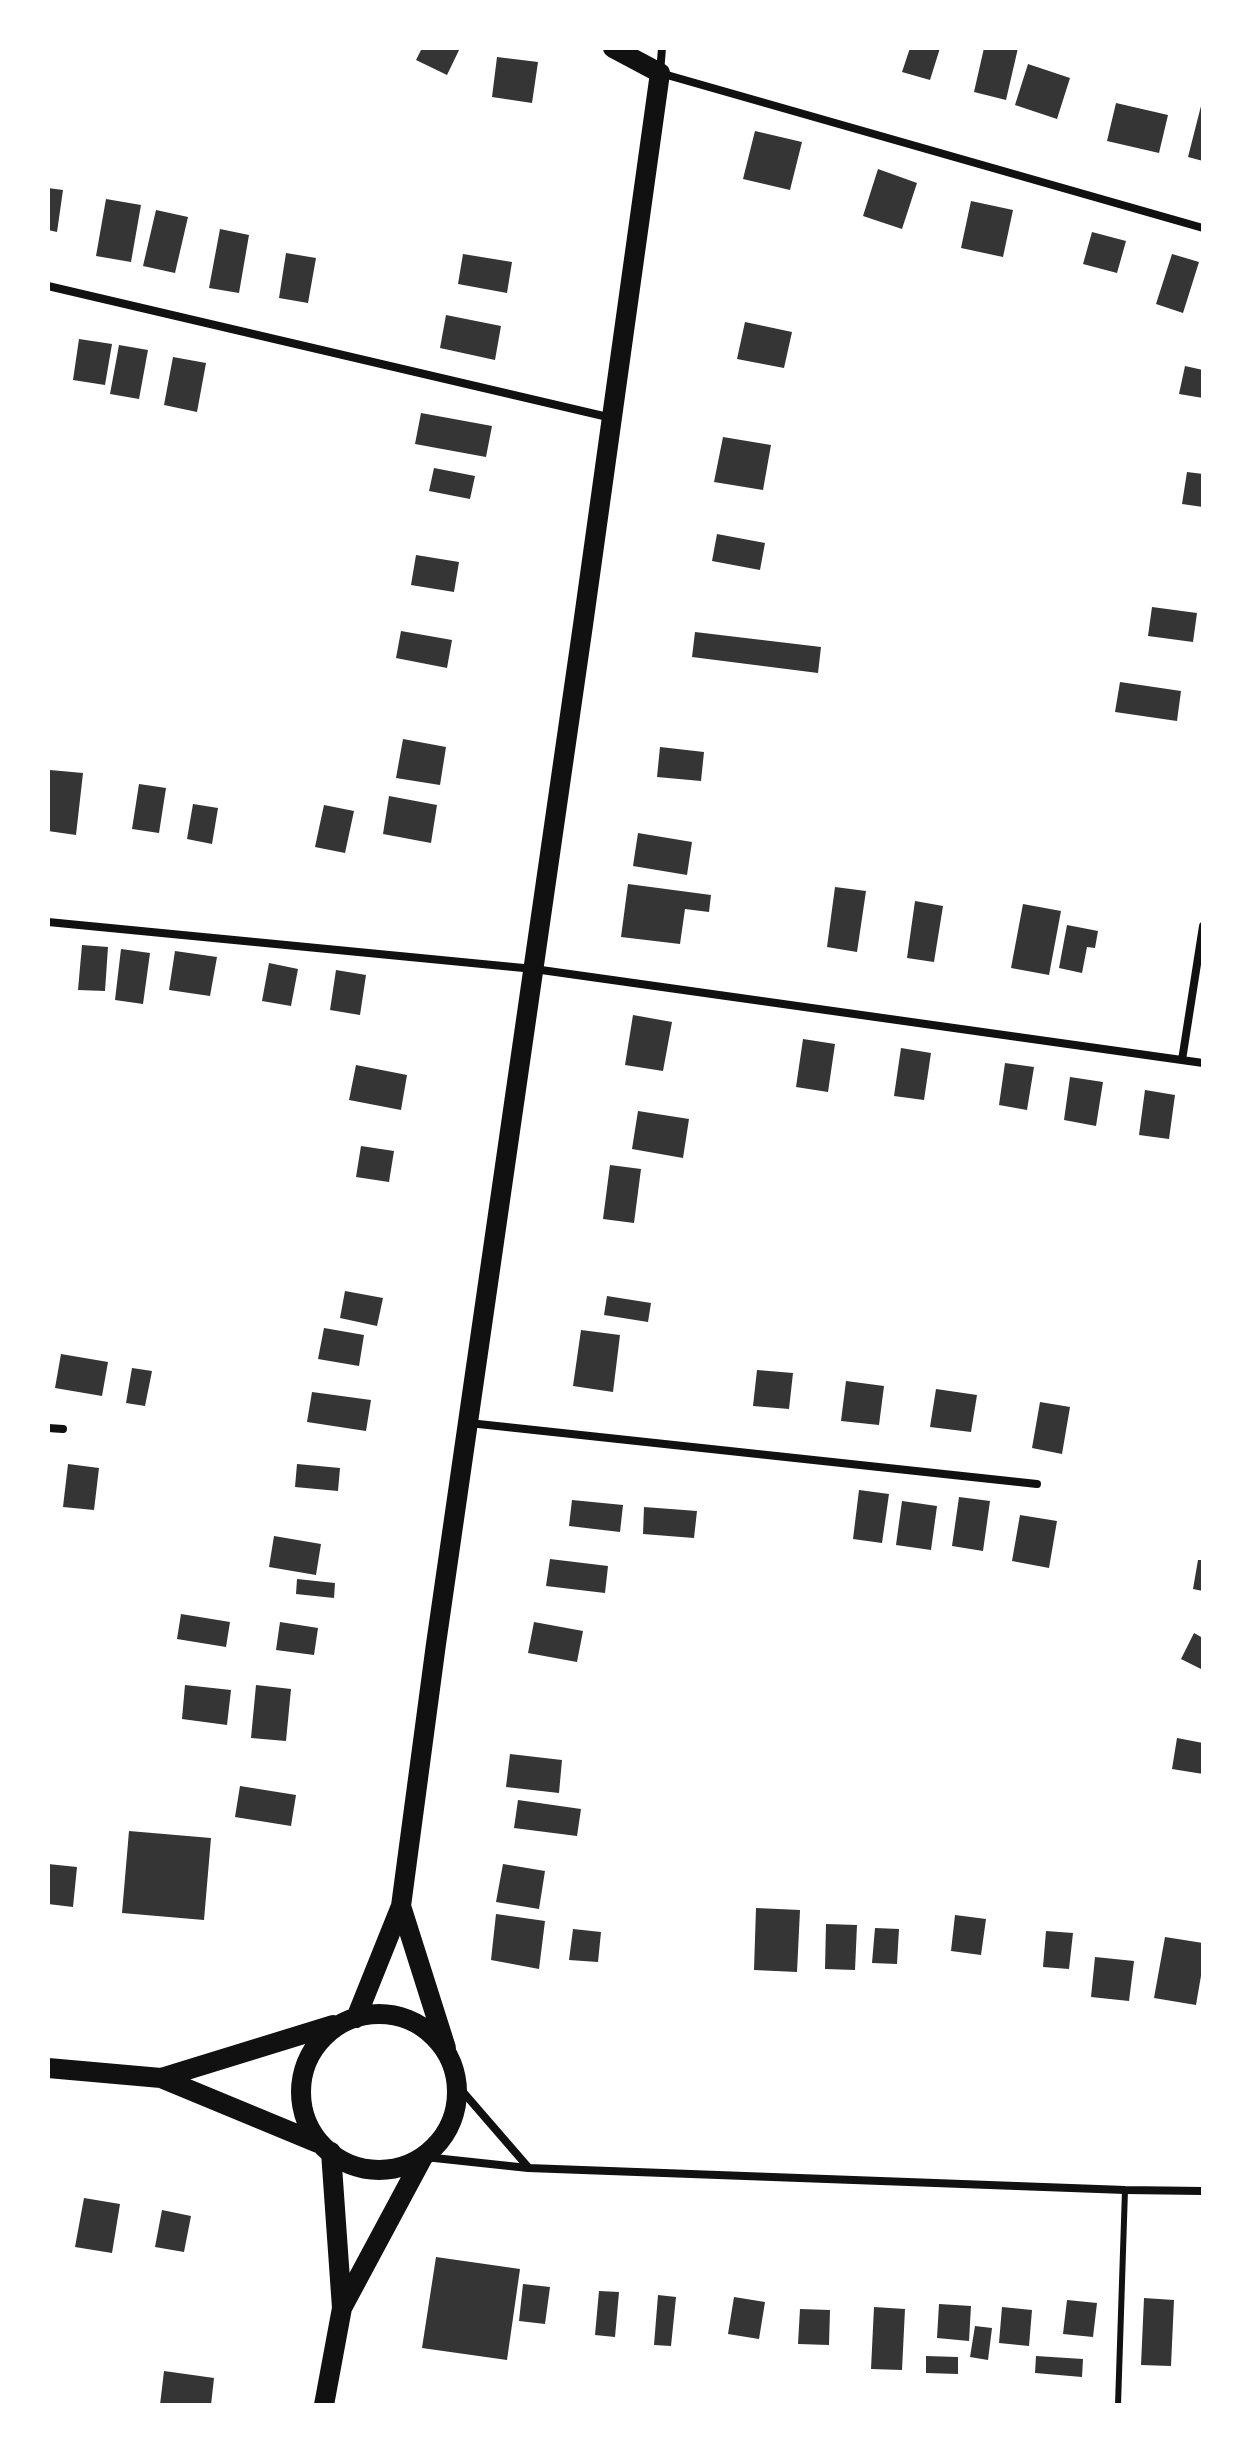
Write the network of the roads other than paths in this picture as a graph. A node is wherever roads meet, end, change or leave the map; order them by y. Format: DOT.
graph roads {
  1 [pos="613,48"];
  2 [pos="662,48"];
  3 [pos="660,73"];
  4 [pos="1203,228"];
  5 [pos="48,286"];
  6 [pos="613,418"];
  7 [pos="48,922"];
  8 [pos="1203,926"];
  9 [pos="534,969"];
  10 [pos="1182,1060"];
  11 [pos="1203,1063"];
  12 [pos="468,1423"];
  13 [pos="48,1428"];
  14 [pos="63,1429"];
  15 [pos="1037,1484"];
  16 [pos="401,1906"];
  17 [pos="348,2021"];
  18 [pos="450,2059"];
  19 [pos="48,2068"];
  20 [pos="161,2078"];
  21 [pos="457,2085"];
  22 [pos="324,2147"];
  23 [pos="423,2157"];
  24 [pos="528,2168"];
  25 [pos="1125,2190"];
  26 [pos="1203,2191"];
  27 [pos="342,2308"];
  28 [pos="324,2405"];
  29 [pos="1118,2405"];
  1 -- 3 [label="main road"];
  2 -- 3 [label="street"];
  3 -- 4 [label="street"];
  3 -- 6 [label="main road"];
  5 -- 6 [label="street"];
  6 -- 9 [label="main road"];
  7 -- 9 [label="street"];
  8 -- 10 [label="street"];
  9 -- 10 [label="street"];
  9 -- 12 [label="main road"];
  10 -- 11 [label="street"];
  12 -- 15 [label="street"];
  12 -- 16 [label="main road"];
  13 -- 14 [label="street"];
  16 -- 17 [label="main road"];
  16 -- 18 [label="main road"];
  17 -- 18 [label="main road"];
  17 -- 20 [label="main road"];
  17 -- 22 [label="main road"];
  18 -- 21 [label="main road"];
  19 -- 20 [label="main road"];
  20 -- 22 [label="main road"];
  21 -- 23 [label="main road"];
  21 -- 24 [label="street"];
  22 -- 23 [label="main road"];
  22 -- 27 [label="main road"];
  23 -- 24 [label="street"];
  23 -- 27 [label="main road"];
  24 -- 25 [label="street"];
  25 -- 26 [label="street"];
  25 -- 29 [label="lane"];
  27 -- 28 [label="main road"];
}
